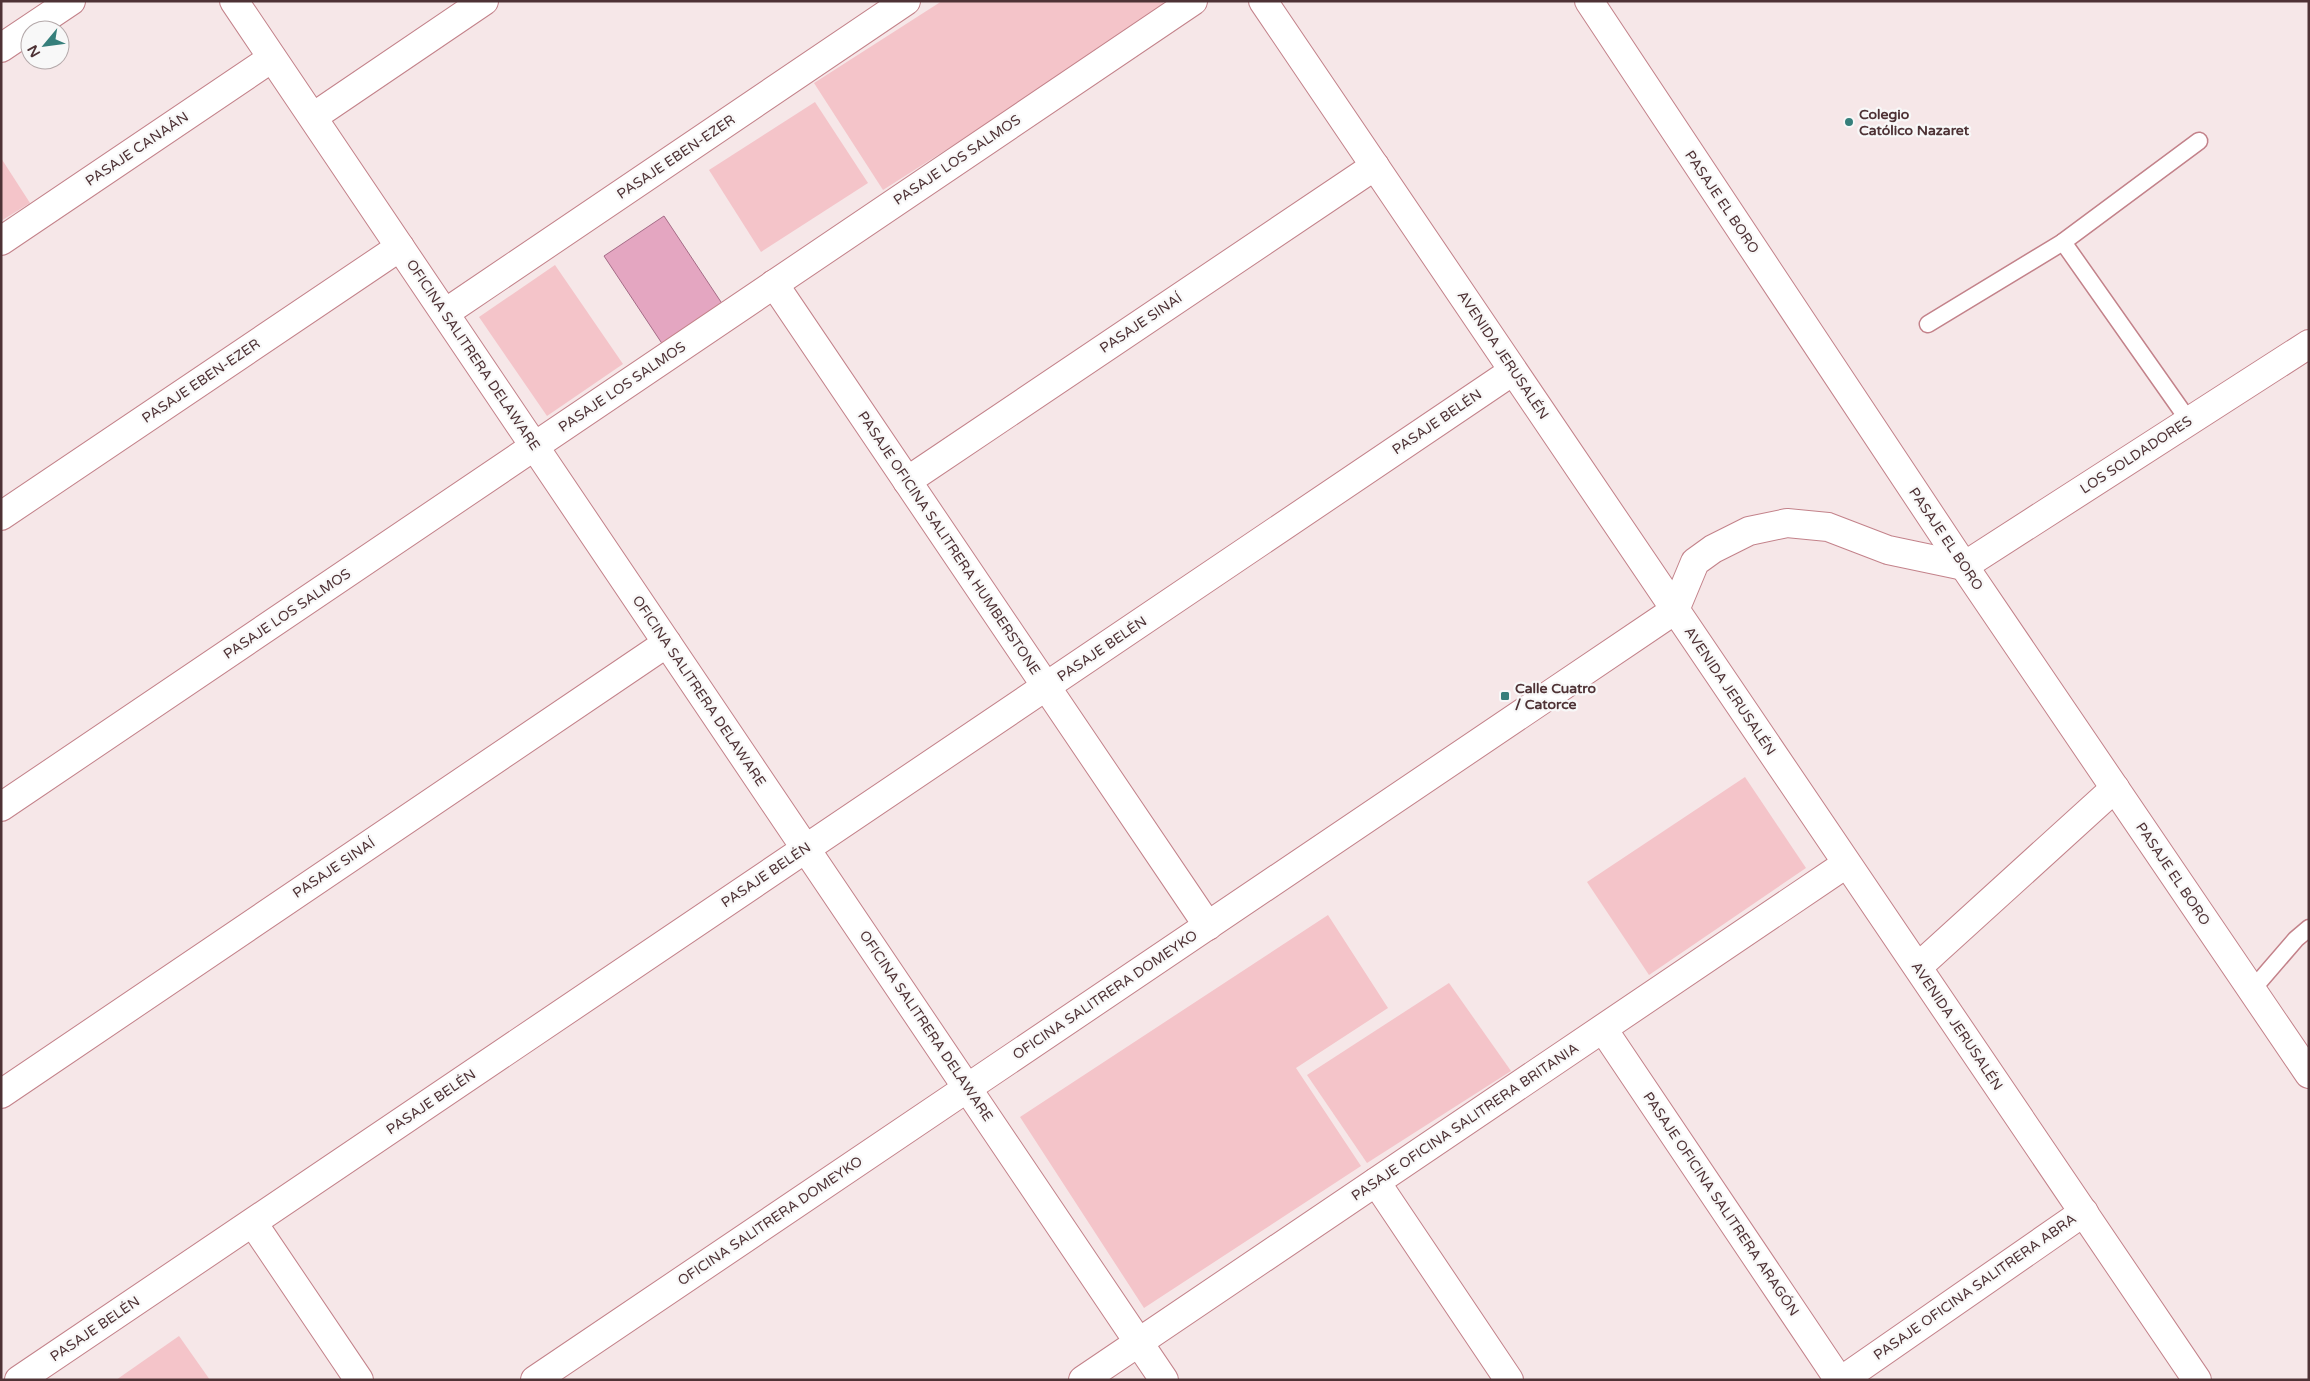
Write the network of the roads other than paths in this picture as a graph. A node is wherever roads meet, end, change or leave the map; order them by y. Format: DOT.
graph roads {
  1 [pos="71,1"];
  2 [pos="234,1"];
  3 [pos="484,1"];
  4 [pos="906,1"];
  5 [pos="1193,1"];
  6 [pos="1263,1"];
  7 [pos="1589,1"];
  8 [pos="1,48"];
  9 [pos="272,58"];
  10 [pos="313,117"];
  11 [pos="2199,141"];
  12 [pos="1375,166"];
  13 [pos="1,241"];
  14 [pos="2063,242"];
  15 [pos="400,247"];
  16 [pos="774,284"];
  17 [pos="445,313"];
  18 [pos="1928,324"];
  19 [pos="2309,344"];
  20 [pos="1513,371"];
  21 [pos="2190,421"];
  22 [pos="535,446"];
  23 [pos="908,481"];
  24 [pos="1,516"];
  25 [pos="1964,566"];
  26 [pos="1675,610"];
  27 [pos="667,643"];
  28 [pos="1046,686"];
  29 [pos="2115,788"];
  30 [pos="1,807"];
  31 [pos="806,848"];
  32 [pos="1846,864"];
  33 [pos="1208,926"];
  34 [pos="2309,928"];
  35 [pos="1918,967"];
  36 [pos="2252,990"];
  37 [pos="1603,1029"];
  38 [pos="2309,1074"];
  39 [pos="968,1088"];
  40 [pos="1,1094"];
  41 [pos="1376,1182"];
  42 [pos="2084,1212"];
  43 [pos="253,1223"];
  44 [pos="1139,1342"];
  45 [pos="19,1380"];
  46 [pos="359,1380"];
  47 [pos="535,1380"];
  48 [pos="1084,1380"];
  49 [pos="1164,1380"];
  50 [pos="1508,1380"];
  51 [pos="1840,1380"];
  52 [pos="2197,1380"];
  1 -- 8 [label="street"];
  2 -- 9 [label="street, OFICINA SALITRERA DELAWARE"];
  3 -- 10 [label="street"];
  4 -- 17 [label="street, PASAJE EBEN-EZER"];
  5 -- 16 [label="street, PASAJE LOS SALMOS"];
  6 -- 12 [label="street, AVENIDA JERUSALÉN"];
  7 -- 25 [label="street, PASAJE EL BORO"];
  9 -- 10 [label="street, OFICINA SALITRERA DELAWARE"];
  9 -- 13 [label="street, PASAJE CANAÁN"];
  10 -- 15 [label="street, OFICINA SALITRERA DELAWARE"];
  11 -- 14 [label="lane"];
  12 -- 20 [label="street, AVENIDA JERUSALÉN"];
  12 -- 23 [label="street, PASAJE SINAÍ"];
  14 -- 18 [label="lane"];
  14 -- 21 [label="lane"];
  15 -- 17 [label="street, OFICINA SALITRERA DELAWARE"];
  15 -- 24 [label="street, PASAJE EBEN-EZER"];
  16 -- 22 [label="street, PASAJE LOS SALMOS"];
  16 -- 23 [label="street, PASAJE OFICINA SALITRERA HUMBERSTONE"];
  17 -- 22 [label="street, OFICINA SALITRERA DELAWARE"];
  19 -- 21 [label="street, LOS SOLDADORES"];
  20 -- 26 [label="street, AVENIDA JERUSALÉN"];
  20 -- 28 [label="street, PASAJE BELÉN"];
  21 -- 25 [label="street, LOS SOLDADORES"];
  22 -- 27 [label="street, OFICINA SALITRERA DELAWARE"];
  22 -- 30 [label="street, PASAJE LOS SALMOS"];
  23 -- 28 [label="street, PASAJE OFICINA SALITRERA HUMBERSTONE"];
  25 -- 26 [label="street"];
  25 -- 29 [label="street, PASAJE EL BORO"];
  26 -- 32 [label="street, AVENIDA JERUSALÉN"];
  26 -- 33 [label="street, OFICINA SALITRERA DOMEYKO"];
  27 -- 31 [label="street, OFICINA SALITRERA DELAWARE"];
  27 -- 40 [label="street, PASAJE SINAÍ"];
  28 -- 31 [label="street, PASAJE BELÉN"];
  28 -- 33 [label="street, PASAJE OFICINA SALITRERA HUMBERSTONE"];
  29 -- 35 [label="street"];
  29 -- 36 [label="street, PASAJE EL BORO"];
  31 -- 39 [label="street, OFICINA SALITRERA DELAWARE"];
  31 -- 43 [label="street, PASAJE BELÉN"];
  32 -- 35 [label="street, AVENIDA JERUSALÉN"];
  32 -- 37 [label="street, PASAJE OFICINA SALITRERA BRITANIA"];
  33 -- 39 [label="street, OFICINA SALITRERA DOMEYKO"];
  34 -- 36 [label="lane"];
  35 -- 42 [label="street, AVENIDA JERUSALÉN"];
  36 -- 38 [label="street, PASAJE EL BORO"];
  37 -- 41 [label="street, PASAJE OFICINA SALITRERA BRITANIA"];
  37 -- 51 [label="street, PASAJE OFICINA SALITRERA ARAGÓN"];
  39 -- 44 [label="street, OFICINA SALITRERA DELAWARE"];
  39 -- 47 [label="street, OFICINA SALITRERA DOMEYKO"];
  41 -- 44 [label="street, PASAJE OFICINA SALITRERA BRITANIA"];
  41 -- 50 [label="street"];
  42 -- 51 [label="street, PASAJE OFICINA SALITRERA ABRA"];
  42 -- 52 [label="street, AVENIDA JERUSALÉN"];
  43 -- 45 [label="street, PASAJE BELÉN"];
  43 -- 46 [label="street"];
  44 -- 48 [label="street, PASAJE OFICINA SALITRERA BRITANIA"];
  44 -- 49 [label="street, OFICINA SALITRERA DELAWARE"];
}
